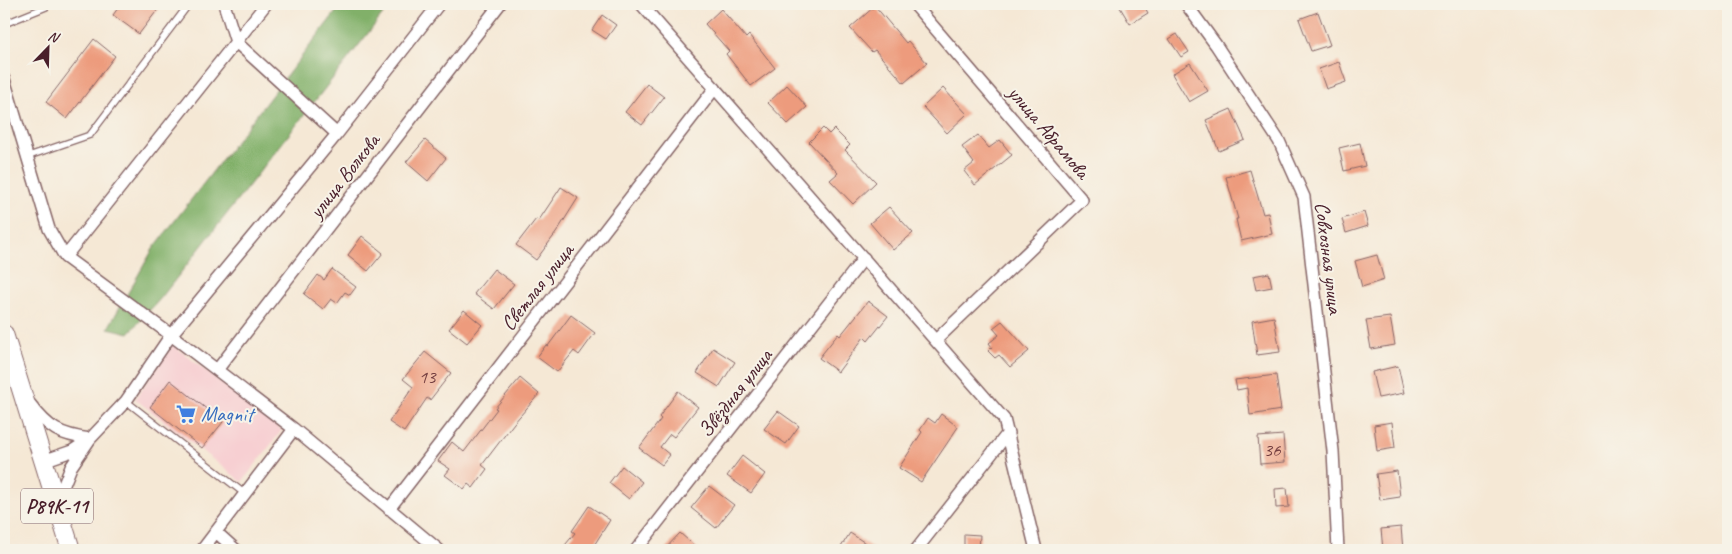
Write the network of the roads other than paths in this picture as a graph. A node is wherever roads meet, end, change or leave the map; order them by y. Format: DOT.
graph roads {
  1 [pos="48,4"];
  2 [pos="190,4"];
  3 [pos="224,4"];
  4 [pos="266,4"];
  5 [pos="439,4"];
  6 [pos="500,4"];
  7 [pos="641,4"];
  8 [pos="914,4"];
  9 [pos="1186,4"];
  10 [pos="4,24"];
  11 [pos="236,42"];
  12 [pos="4,79"];
  13 [pos="715,88"];
  14 [pos="337,134"];
  15 [pos="26,157"];
  16 [pos="65,257"];
  17 [pos="864,258"];
  18 [pos="4,334"];
  19 [pos="171,335"];
  20 [pos="936,340"];
  21 [pos="216,370"];
  22 [pos="22,393"];
  23 [pos="126,401"];
  24 [pos="294,429"];
  25 [pos="1008,433"];
  26 [pos="90,439"];
  27 [pos="43,462"];
  28 [pos="245,494"];
  29 [pos="389,509"];
  30 [pos="216,532"];
  31 [pos="72,550"];
  32 [pos="202,550"];
  33 [pos="236,550"];
  34 [pos="439,550"];
  35 [pos="636,550"];
  36 [pos="916,550"];
  37 [pos="1036,550"];
  38 [pos="1338,550"];
  1 -- 10 [label="lane"];
  2 -- 15 [label="lane"];
  3 -- 11 [label="street"];
  4 -- 11 [label="street"];
  5 -- 14 [label="street"];
  6 -- 21 [label="street, улица Волкова"];
  7 -- 13 [label="street"];
  8 -- 20 [label="street, улица Абрамова"];
  9 -- 38 [label="street, Совхозная улица"];
  11 -- 14 [label="street"];
  11 -- 16 [label="street"];
  12 -- 15 [label="street"];
  13 -- 17 [label="street"];
  13 -- 29 [label="street, Светлая улица"];
  14 -- 19 [label="street"];
  15 -- 16 [label="street"];
  16 -- 19 [label="street"];
  17 -- 20 [label="street"];
  17 -- 35 [label="street, Звёздная улица"];
  18 -- 22 [label="main road, Р89К-11"];
  19 -- 21 [label="street"];
  19 -- 23 [label="street"];
  20 -- 25 [label="street"];
  21 -- 24 [label="street"];
  22 -- 26 [label="street"];
  22 -- 27 [label="main road, Р89К-11"];
  23 -- 26 [label="street"];
  23 -- 28 [label="lane"];
  24 -- 28 [label="street"];
  24 -- 29 [label="street"];
  25 -- 36 [label="street"];
  25 -- 37 [label="street"];
  26 -- 27 [label="street"];
  26 -- 31 [label="street"];
  27 -- 31 [label="main road, Р89К-11"];
  28 -- 30 [label="street"];
  29 -- 34 [label="street"];
  30 -- 32 [label="street"];
  30 -- 33 [label="street"];
}
